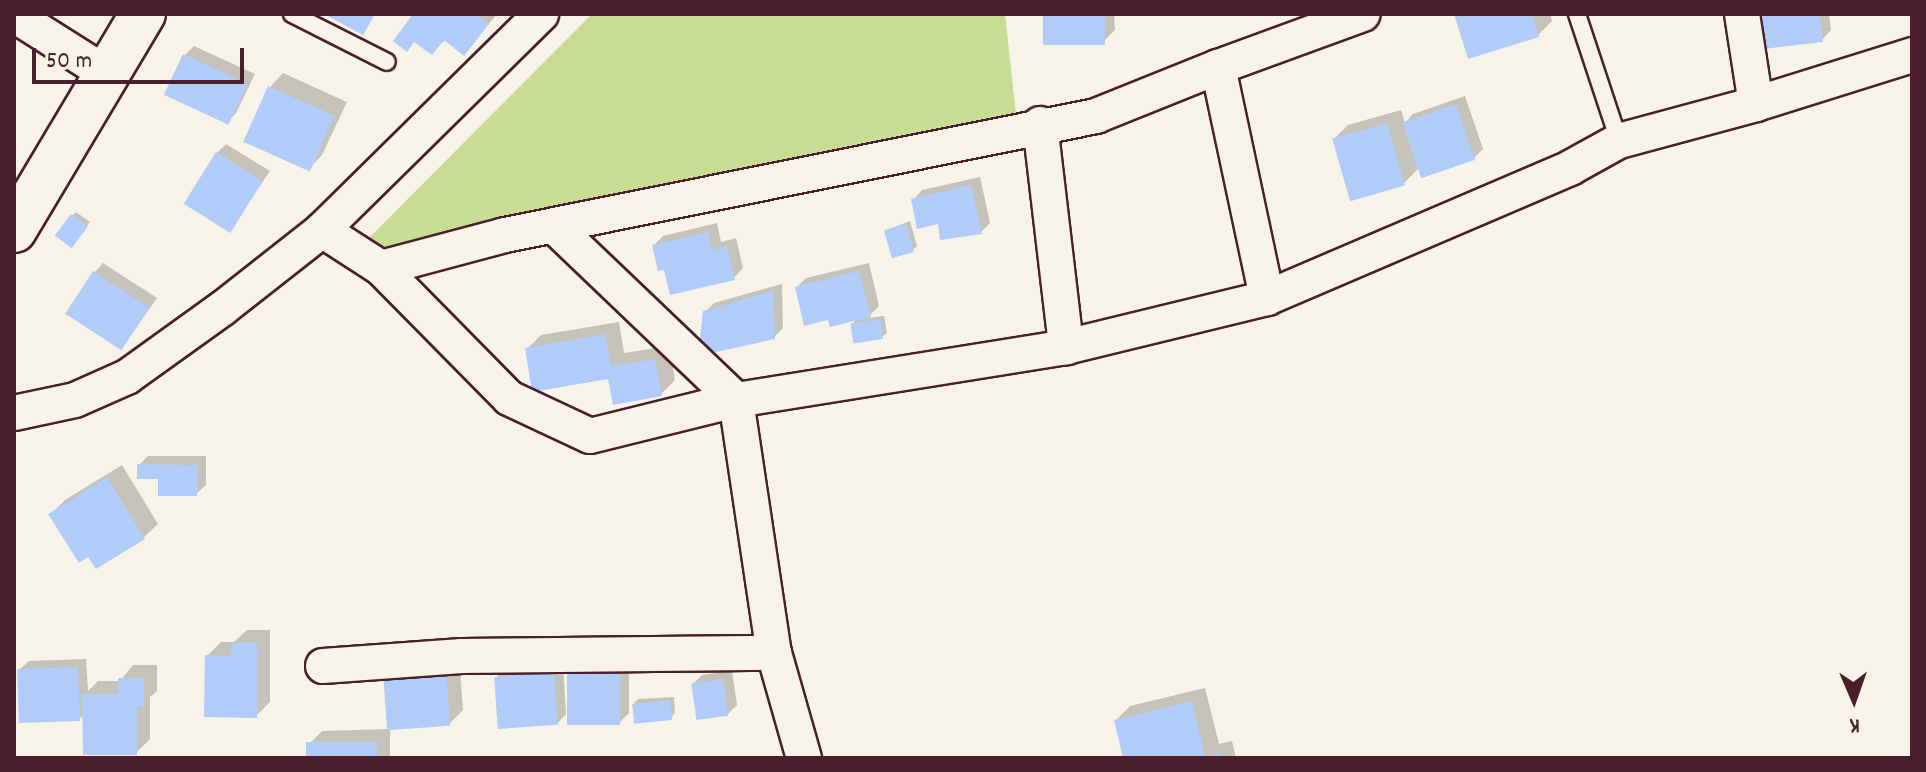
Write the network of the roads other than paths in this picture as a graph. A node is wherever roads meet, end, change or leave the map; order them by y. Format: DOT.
graph roads {
  1 [pos="143,14"];
  2 [pos="292,14"];
  3 [pos="541,14"];
  4 [pos="1363,14"];
  5 [pos="1577,14"];
  6 [pos="1742,14"];
  7 [pos="14,15"];
  8 [pos="1912,55"];
  9 [pos="387,62"];
  10 [pos="1218,67"];
  11 [pos="107,74"];
  12 [pos="1756,104"];
  13 [pos="1040,124"];
  14 [pos="1619,141"];
  15 [pos="554,226"];
  16 [pos="14,230"];
  17 [pos="322,230"];
  18 [pos="381,268"];
  19 [pos="1267,298"];
  20 [pos="1066,347"];
  21 [pos="736,400"];
  22 [pos="14,413"];
  23 [pos="774,653"];
  24 [pos="323,666"];
  25 [pos="804,758"];
  1 -- 11 [label="main road"];
  2 -- 9 [label="lane"];
  3 -- 17 [label="street"];
  4 -- 10 [label="street"];
  5 -- 14 [label="lane"];
  6 -- 12 [label="street"];
  7 -- 11 [label="street"];
  8 -- 12 [label="street"];
  10 -- 13 [label="street"];
  10 -- 19 [label="street"];
  11 -- 16 [label="main road"];
  12 -- 14 [label="street"];
  13 -- 15 [label="street"];
  13 -- 20 [label="street"];
  14 -- 19 [label="street"];
  15 -- 18 [label="street"];
  15 -- 21 [label="street"];
  17 -- 18 [label="street"];
  17 -- 22 [label="street"];
  18 -- 21 [label="street"];
  19 -- 20 [label="street"];
  20 -- 21 [label="street"];
  21 -- 23 [label="street"];
  23 -- 24 [label="street"];
  23 -- 25 [label="street"];
}
